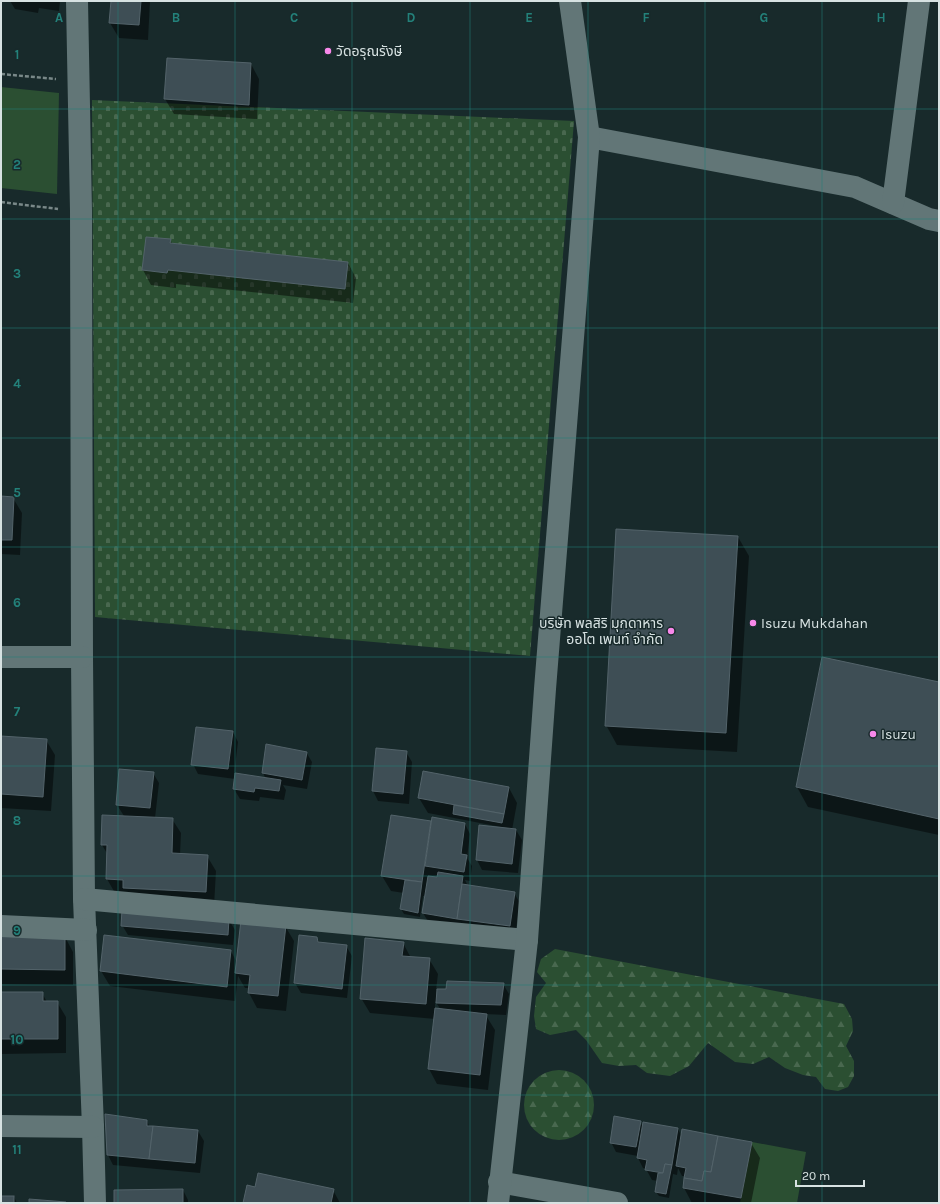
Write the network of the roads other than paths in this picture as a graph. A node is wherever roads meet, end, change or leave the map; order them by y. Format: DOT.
graph roads {
  1 [pos="77,1"];
  2 [pos="570,1"];
  3 [pos="919,1"];
  4 [pos="589,137"];
  5 [pos="893,203"];
  6 [pos="939,221"];
  7 [pos="1,657"];
  8 [pos="82,657"];
  9 [pos="84,899"];
  10 [pos="1,926"];
  11 [pos="86,930"];
  12 [pos="527,940"];
  13 [pos="1,1126"];
  14 [pos="93,1127"];
  15 [pos="499,1193"];
  16 [pos="95,1203"];
  17 [pos="617,1203"];
  1 -- 8 [label="street"];
  2 -- 4 [label="street"];
  3 -- 5 [label="street"];
  4 -- 5 [label="street"];
  4 -- 12 [label="street"];
  5 -- 6 [label="street"];
  7 -- 8 [label="street"];
  8 -- 9 [label="street"];
  9 -- 11 [label="street"];
  9 -- 12 [label="street"];
  10 -- 11 [label="street"];
  11 -- 14 [label="street"];
  12 -- 15 [label="street"];
  13 -- 14 [label="street"];
  14 -- 16 [label="street"];
  15 -- 17 [label="street"];
}
